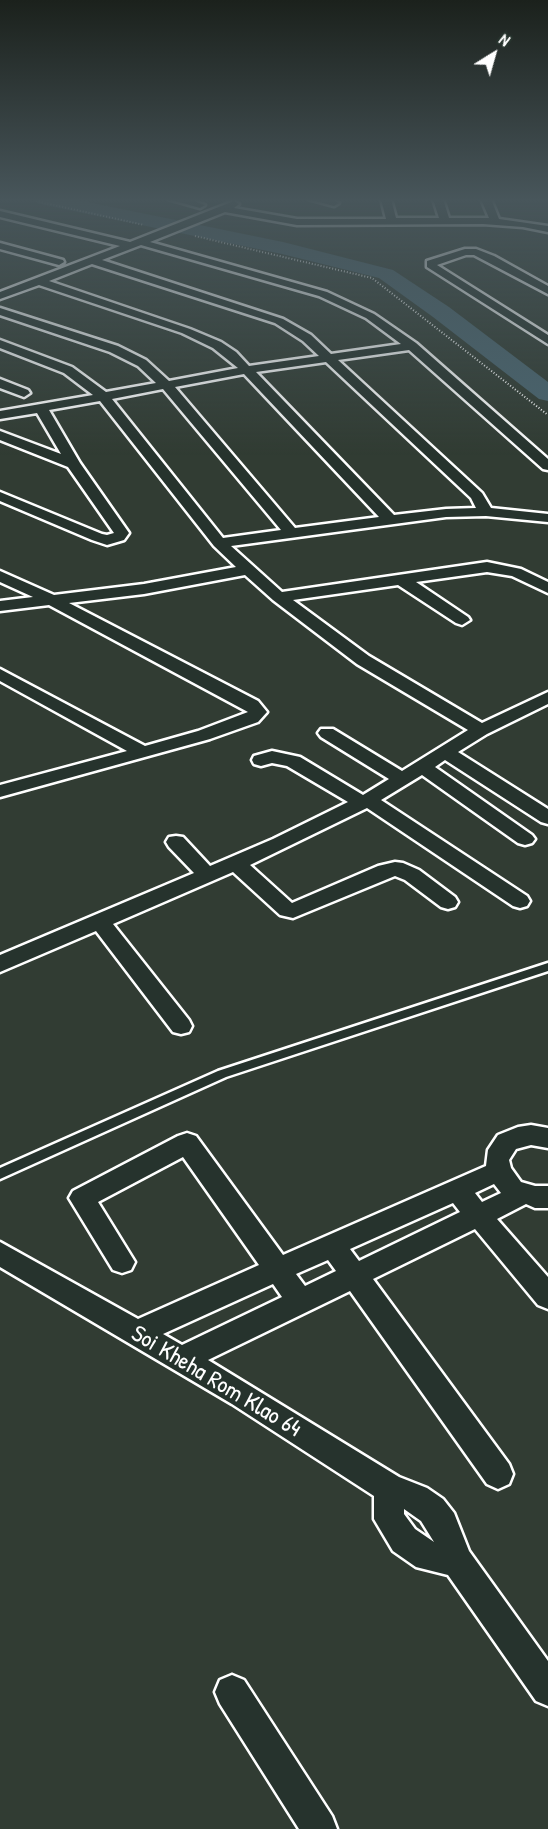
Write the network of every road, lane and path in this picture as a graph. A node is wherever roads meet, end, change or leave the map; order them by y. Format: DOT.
graph roads {
  1 [pos="11,284"];
  2 [pos="37,284"];
  3 [pos="39,284"];
  4 [pos="46,284"];
  5 [pos="168,284"];
  6 [pos="288,284"];
  7 [pos="460,284"];
  8 [pos="22,288"];
  9 [pos="0,296"];
  10 [pos="0,302"];
  11 [pos="0,310"];
  12 [pos="548,340"];
  13 [pos="0,344"];
  14 [pos="412,346"];
  15 [pos="329,357"];
  16 [pos="247,370"];
  17 [pos="0,383"];
  18 [pos="166,385"];
  19 [pos="24,393"];
  20 [pos="104,397"];
  21 [pos="41,408"];
  22 [pos="0,414"];
  23 [pos="0,435"];
  24 [pos="73,464"];
  25 [pos="548,465"];
  26 [pos="0,496"];
  27 [pos="486,512"];
  28 [pos="548,518"];
  29 [pos="390,520"];
  30 [pos="291,533"];
  31 [pos="219,543"];
  32 [pos="233,556"];
  33 [pos="248,570"];
  34 [pos="0,576"];
  35 [pos="399,578"];
  36 [pos="548,588"];
  37 [pos="30,590"];
  38 [pos="0,593"];
  39 [pos="279,597"];
  40 [pos="52,600"];
  41 [pos="0,606"];
  42 [pos="462,620"];
  43 [pos="0,674"];
  44 [pos="548,697"];
  45 [pos="481,730"];
  46 [pos="327,733"];
  47 [pos="141,752"];
  48 [pos="444,752"];
  49 [pos="261,759"];
  50 [pos="421,766"];
  51 [pos="402,778"];
  52 [pos="0,791"];
  53 [pos="365,801"];
  54 [pos="548,818"];
  55 [pos="525,840"];
  56 [pos="176,842"];
  57 [pos="236,863"];
  58 [pos="208,876"];
  59 [pos="520,901"];
  60 [pos="448,902"];
  61 [pos="100,922"];
  62 [pos="0,964"];
  63 [pos="548,967"];
  64 [pos="180,1026"];
  65 [pos="548,1138"];
  66 [pos="499,1171"];
  67 [pos="0,1174"];
  68 [pos="457,1190"];
  69 [pos="536,1196"];
  70 [pos="479,1216"];
  71 [pos="332,1245"];
  72 [pos="0,1253"];
  73 [pos="122,1262"];
  74 [pos="278,1270"];
  75 [pos="354,1276"];
  76 [pos="548,1297"];
  77 [pos="300,1301"];
  78 [pos="136,1333"];
  79 [pos="181,1359"];
  80 [pos="498,1474"];
  81 [pos="388,1488"];
  82 [pos="457,1562"];
  83 [pos="548,1689"];
  84 [pos="232,1692"];
  85 [pos="319,1829"];
  1 -- 8 [label="street"];
  2 -- 8 [label="street"];
  3 -- 10 [label="street"];
  4 -- 16 [label="street"];
  5 -- 15 [label="street"];
  6 -- 14 [label="street"];
  7 -- 12 [label="street"];
  8 -- 9 [label="street"];
  11 -- 18 [label="street"];
  13 -- 20 [label="street"];
  14 -- 15 [label="street"];
  14 -- 25 [label="street"];
  15 -- 16 [label="street"];
  15 -- 27 [label="street"];
  16 -- 18 [label="street"];
  16 -- 29 [label="street"];
  17 -- 19 [label="street"];
  18 -- 20 [label="street"];
  18 -- 30 [label="street"];
  20 -- 21 [label="street"];
  20 -- 31 [label="street"];
  21 -- 22 [label="street"];
  21 -- 24 [label="street"];
  23 -- 24 [label="street"];
  24 -- 26 [label="street"];
  27 -- 28 [label="street"];
  27 -- 29 [label="street"];
  29 -- 30 [label="street"];
  30 -- 31 [label="street"];
  31 -- 32 [label="street"];
  32 -- 33 [label="street"];
  32 -- 37 [label="street"];
  33 -- 39 [label="street"];
  33 -- 40 [label="street"];
  34 -- 37 [label="street"];
  35 -- 36 [label="street"];
  35 -- 39 [label="street"];
  35 -- 42 [label="street"];
  37 -- 38 [label="street"];
  37 -- 40 [label="street"];
  39 -- 45 [label="street"];
  40 -- 41 [label="street"];
  40 -- 47 [label="street"];
  43 -- 47 [label="street"];
  44 -- 45 [label="street"];
  45 -- 48 [label="street"];
  46 -- 51 [label="street"];
  47 -- 52 [label="street"];
  48 -- 50 [label="street"];
  48 -- 54 [label="street"];
  49 -- 53 [label="street"];
  50 -- 51 [label="street"];
  50 -- 55 [label="street"];
  51 -- 53 [label="street"];
  53 -- 57 [label="street"];
  53 -- 59 [label="street"];
  56 -- 58 [label="street"];
  57 -- 58 [label="street"];
  57 -- 60 [label="street"];
  58 -- 61 [label="street"];
  61 -- 62 [label="street"];
  61 -- 64 [label="street"];
  63 -- 67 [label="lane"];
  65 -- 66 [label="street"];
  66 -- 68 [label="street"];
  66 -- 69 [label="street"];
  68 -- 70 [label="street"];
  68 -- 71 [label="street"];
  69 -- 70 [label="street"];
  70 -- 75 [label="street"];
  70 -- 76 [label="street"];
  71 -- 74 [label="street"];
  71 -- 75 [label="street"];
  72 -- 78 [label="street, Soi Kheha Rom Klao 64"];
  73 -- 74 [label="street"];
  74 -- 77 [label="street"];
  74 -- 78 [label="street"];
  75 -- 77 [label="street"];
  75 -- 80 [label="street"];
  77 -- 79 [label="street"];
  78 -- 79 [label="street, Soi Kheha Rom Klao 64"];
  79 -- 81 [label="street, Soi Kheha Rom Klao 64"];
  81 -- 82 [label="street, Soi Kheha Rom Klao 64"];
  81 -- 82 [label="street"];
  82 -- 83 [label="street"];
  84 -- 85 [label="street"];
}
